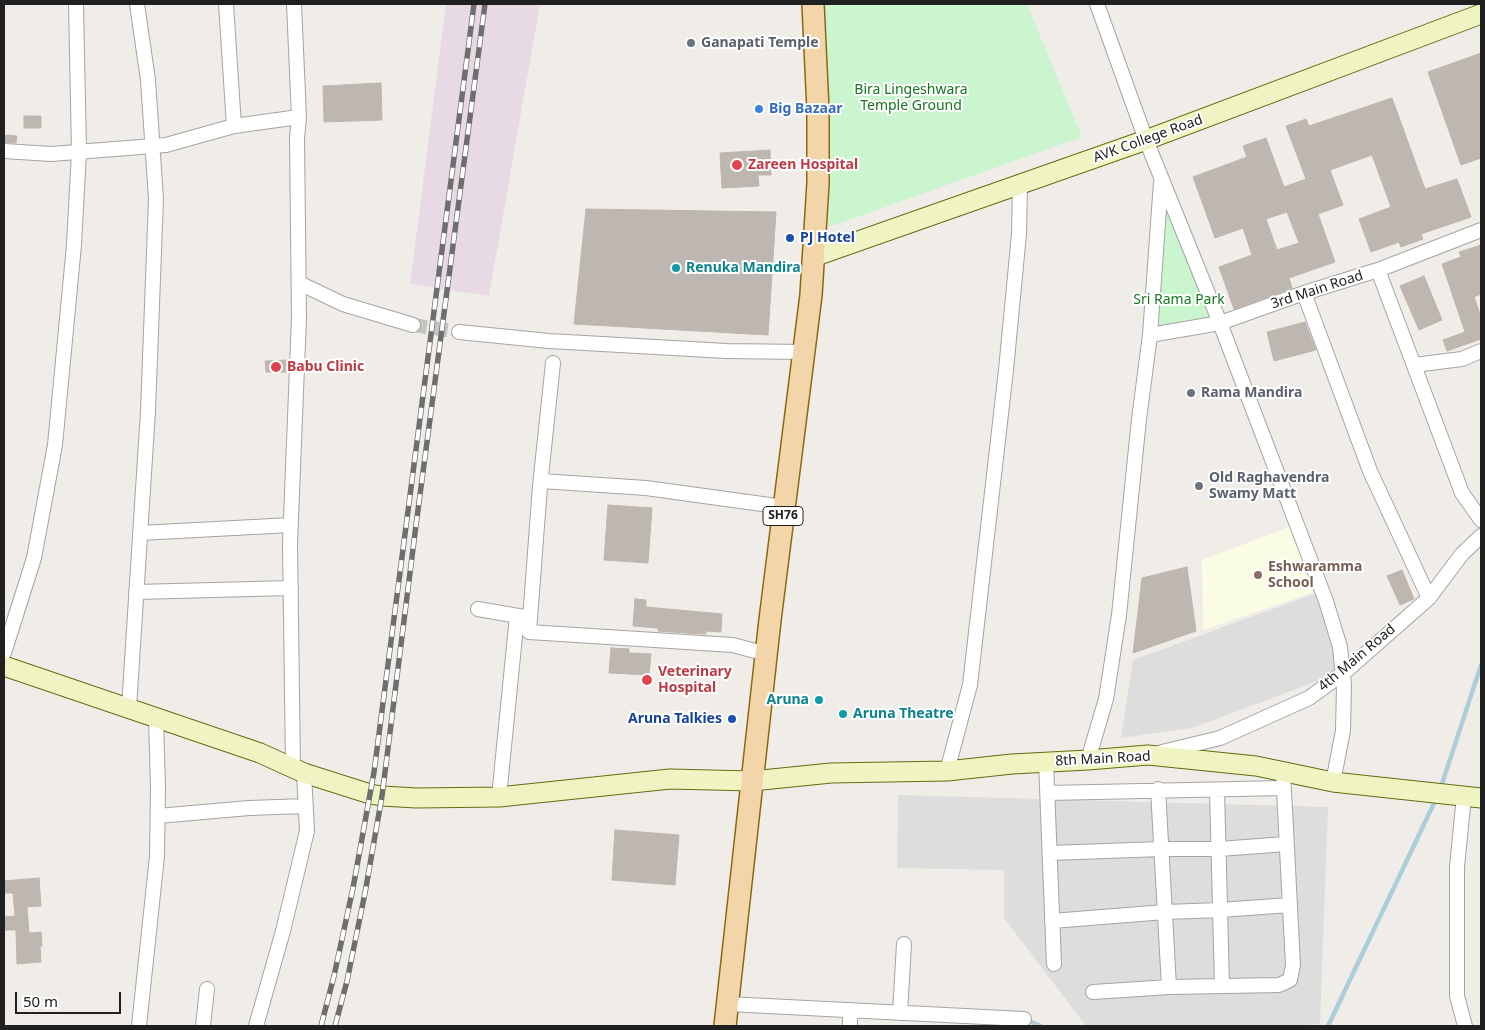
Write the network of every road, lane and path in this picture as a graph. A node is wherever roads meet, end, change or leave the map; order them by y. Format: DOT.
graph roads {
  1 [pos="76,4"];
  2 [pos="137,4"];
  3 [pos="226,4"];
  4 [pos="294,4"];
  5 [pos="813,4"];
  6 [pos="1097,4"];
  7 [pos="1481,14"];
  8 [pos="299,117"];
  9 [pos="234,126"];
  10 [pos="1146,140"];
  11 [pos="154,146"];
  12 [pos="4,151"];
  13 [pos="79,152"];
  14 [pos="1161,177"];
  15 [pos="1020,185"];
  16 [pos="1481,230"];
  17 [pos="813,257"];
  18 [pos="1378,270"];
  19 [pos="299,283"];
  20 [pos="1304,293"];
  21 [pos="1220,323"];
  22 [pos="413,325"];
  23 [pos="459,332"];
  24 [pos="1150,335"];
  25 [pos="1481,350"];
  26 [pos="804,352"];
  27 [pos="553,363"];
  28 [pos="1414,365"];
  29 [pos="541,481"];
  30 [pos="784,507"];
  31 [pos="1481,520"];
  32 [pos="291,525"];
  33 [pos="140,533"];
  34 [pos="1481,536"];
  35 [pos="291,588"];
  36 [pos="136,592"];
  37 [pos="1429,598"];
  38 [pos="478,609"];
  39 [pos="523,617"];
  40 [pos="4,653"];
  41 [pos="766,654"];
  42 [pos="4,666"];
  43 [pos="1343,673"];
  44 [pos="129,708"];
  45 [pos="156,718"];
  46 [pos="1148,755"];
  47 [pos="1088,760"];
  48 [pos="1046,762"];
  49 [pos="947,770"];
  50 [pos="298,771"];
  51 [pos="1284,780"];
  52 [pos="752,781"];
  53 [pos="1333,782"];
  54 [pos="1158,789"];
  55 [pos="1217,790"];
  56 [pos="1048,793"];
  57 [pos="499,797"];
  58 [pos="1473,797"];
  59 [pos="306,806"];
  60 [pos="158,816"];
  61 [pos="1286,844"];
  62 [pos="1161,849"];
  63 [pos="1218,849"];
  64 [pos="1050,853"];
  65 [pos="1290,905"];
  66 [pos="1220,910"];
  67 [pos="1165,912"];
  68 [pos="1052,921"];
  69 [pos="904,944"];
  70 [pos="1054,964"];
  71 [pos="1222,985"];
  72 [pos="1169,987"];
  73 [pos="207,989"];
  74 [pos="1093,992"];
  75 [pos="728,1004"];
  76 [pos="850,1010"];
  77 [pos="900,1012"];
  78 [pos="1024,1019"];
  79 [pos="140,1026"];
  80 [pos="203,1026"];
  81 [pos="256,1026"];
  82 [pos="725,1026"];
  83 [pos="850,1026"];
  84 [pos="1465,1026"];
  1 -- 13 [label="street"];
  2 -- 11 [label="street"];
  3 -- 9 [label="street"];
  4 -- 8 [label="street"];
  5 -- 17 [label="main road, SH76"];
  6 -- 10 [label="street"];
  7 -- 10 [label="street, AVK College Road"];
  8 -- 9 [label="street"];
  8 -- 19 [label="street"];
  9 -- 11 [label="street"];
  10 -- 14 [label="street"];
  10 -- 15 [label="street, AVK College Road"];
  11 -- 13 [label="street"];
  11 -- 33 [label="street"];
  12 -- 13 [label="street"];
  13 -- 40 [label="street"];
  14 -- 21 [label="street"];
  14 -- 24 [label="street"];
  15 -- 17 [label="street, AVK College Road"];
  15 -- 49 [label="street"];
  16 -- 18 [label="street, 3rd Main Road"];
  17 -- 26 [label="main road, SH76"];
  18 -- 20 [label="street, 3rd Main Road"];
  18 -- 28 [label="street"];
  19 -- 22 [label="street"];
  19 -- 32 [label="street"];
  20 -- 21 [label="street, 3rd Main Road"];
  20 -- 37 [label="street"];
  21 -- 24 [label="street, 3rd Main Road"];
  21 -- 43 [label="street"];
  23 -- 26 [label="street"];
  24 -- 47 [label="street"];
  25 -- 28 [label="street"];
  26 -- 30 [label="main road, SH76"];
  27 -- 29 [label="street"];
  28 -- 31 [label="street"];
  29 -- 30 [label="street"];
  29 -- 39 [label="street"];
  30 -- 41 [label="main road, SH76"];
  32 -- 33 [label="street"];
  32 -- 35 [label="street"];
  33 -- 36 [label="street"];
  34 -- 37 [label="street, 4th Main Road"];
  35 -- 36 [label="street"];
  35 -- 50 [label="street"];
  36 -- 44 [label="street"];
  37 -- 43 [label="street, 4th Main Road"];
  38 -- 39 [label="street"];
  39 -- 41 [label="street"];
  39 -- 57 [label="street"];
  41 -- 52 [label="main road, SH76"];
  42 -- 44 [label="street, 8th Main Road"];
  43 -- 46 [label="street, 4th Main Road"];
  43 -- 53 [label="street"];
  44 -- 45 [label="street, 8th Main Road"];
  45 -- 50 [label="street, 8th Main Road"];
  45 -- 60 [label="street"];
  46 -- 47 [label="street, 8th Main Road"];
  46 -- 51 [label="street, 8th Main Road"];
  47 -- 48 [label="street, 8th Main Road"];
  48 -- 49 [label="street, 8th Main Road"];
  48 -- 56 [label="street"];
  49 -- 52 [label="street, 8th Main Road"];
  50 -- 57 [label="street, 8th Main Road"];
  50 -- 59 [label="street"];
  51 -- 53 [label="street, 8th Main Road"];
  51 -- 55 [label="street"];
  51 -- 61 [label="street"];
  52 -- 57 [label="street, 8th Main Road"];
  52 -- 75 [label="main road, SH76"];
  53 -- 58 [label="street, 8th Main Road"];
  54 -- 55 [label="street"];
  54 -- 56 [label="street"];
  54 -- 62 [label="street"];
  55 -- 63 [label="street"];
  56 -- 64 [label="street"];
  58 -- 84 [label="street"];
  59 -- 60 [label="street"];
  59 -- 81 [label="street"];
  60 -- 79 [label="street"];
  61 -- 63 [label="street"];
  61 -- 65 [label="street"];
  62 -- 63 [label="street"];
  62 -- 64 [label="street"];
  62 -- 67 [label="street"];
  63 -- 66 [label="street"];
  64 -- 68 [label="street"];
  65 -- 66 [label="street"];
  65 -- 71 [label="street"];
  66 -- 67 [label="street"];
  66 -- 71 [label="street"];
  67 -- 68 [label="street"];
  67 -- 72 [label="street"];
  68 -- 70 [label="street"];
  69 -- 77 [label="street"];
  71 -- 72 [label="street"];
  72 -- 74 [label="street"];
  73 -- 80 [label="street"];
  75 -- 76 [label="street"];
  75 -- 82 [label="main road, SH76"];
  76 -- 77 [label="street"];
  76 -- 83 [label="street"];
  77 -- 78 [label="street"];
}
